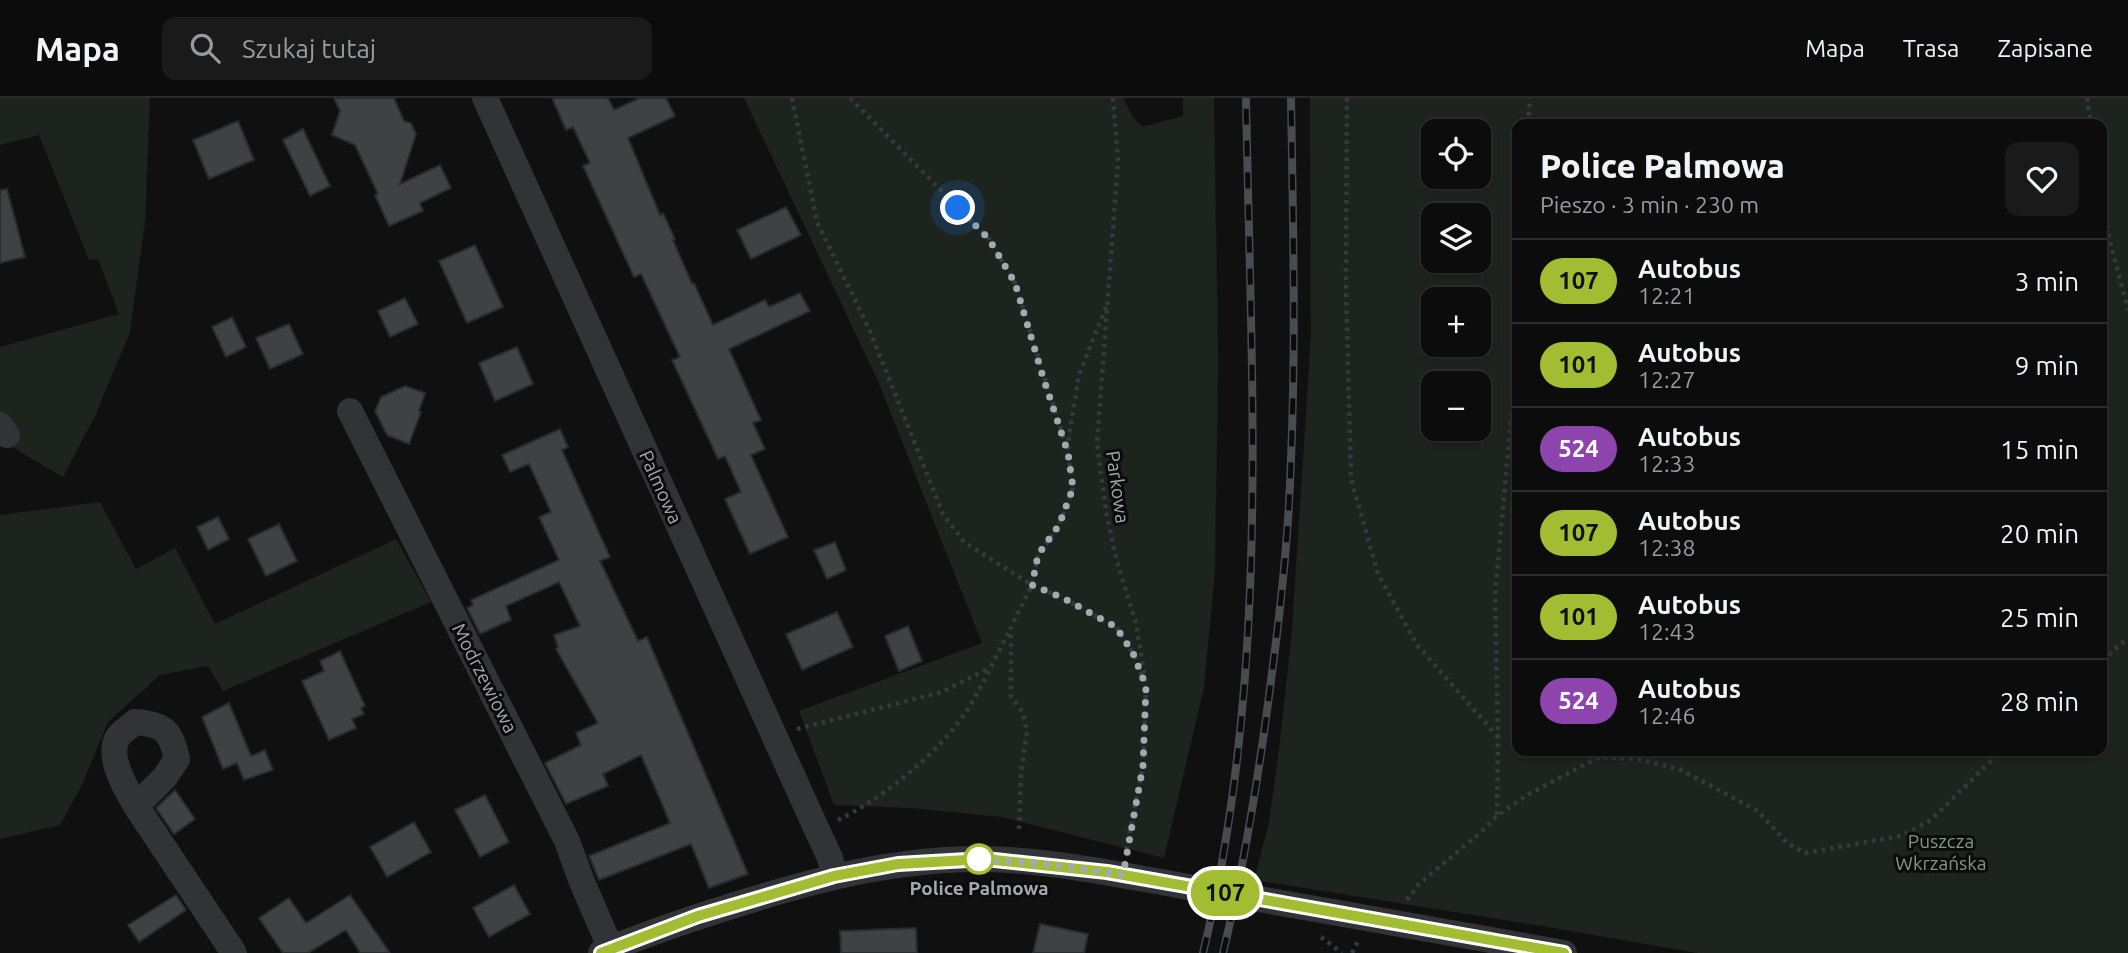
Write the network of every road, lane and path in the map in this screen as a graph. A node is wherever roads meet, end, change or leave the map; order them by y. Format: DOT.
graph roads {
  1 [pos="485,98"];
  2 [pos="792,98"];
  3 [pos="850,98"];
  4 [pos="1113,98"];
  5 [pos="1347,98"];
  6 [pos="1530,98"];
  7 [pos="2087,98"];
  8 [pos="1528,119"];
  9 [pos="2090,119"];
  10 [pos="2107,225"];
  11 [pos="1108,299"];
  12 [pos="2128,310"];
  13 [pos="1512,409"];
  14 [pos="350,411"];
  15 [pos="1068,453"];
  16 [pos="1032,585"];
  17 [pos="1011,627"];
  18 [pos="2128,638"];
  19 [pos="2107,656"];
  20 [pos="989,668"];
  21 [pos="1146,686"];
  22 [pos="792,730"];
  23 [pos="1498,737"];
  24 [pos="1996,756"];
  25 [pos="136,806"];
  26 [pos="1497,816"];
  27 [pos="834,822"];
  28 [pos="1019,829"];
  29 [pos="1123,875"];
  30 [pos="834,876"];
  31 [pos="1400,924"];
  32 [pos="606,951"];
  33 [pos="234,953"];
  34 [pos="1564,953"];
  1 -- 30 [label="street, Palmowa"];
  2 -- 16 [label="path"];
  3 -- 15 [label="path"];
  4 -- 11 [label="path, Parkowa"];
  5 -- 23 [label="path"];
  6 -- 8 [label="path"];
  7 -- 9 [label="path"];
  10 -- 12 [label="path"];
  11 -- 15 [label="path"];
  11 -- 21 [label="path, Parkowa"];
  13 -- 23 [label="path"];
  14 -- 32 [label="street, Modrzewiowa"];
  15 -- 16 [label="path"];
  16 -- 17 [label="path"];
  16 -- 21 [label="path"];
  17 -- 20 [label="path"];
  17 -- 28 [label="path"];
  18 -- 19 [label="path"];
  20 -- 22 [label="path"];
  20 -- 27 [label="path"];
  21 -- 29 [label="path, Parkowa"];
  23 -- 26 [label="path"];
  24 -- 26 [label="path"];
  25 -- 33 [label="street"];
  26 -- 31 [label="path"];
  29 -- 30 [label="street"];
  29 -- 31 [label="street, bridge"];
  30 -- 32 [label="street"];
  31 -- 34 [label="street"];
}
